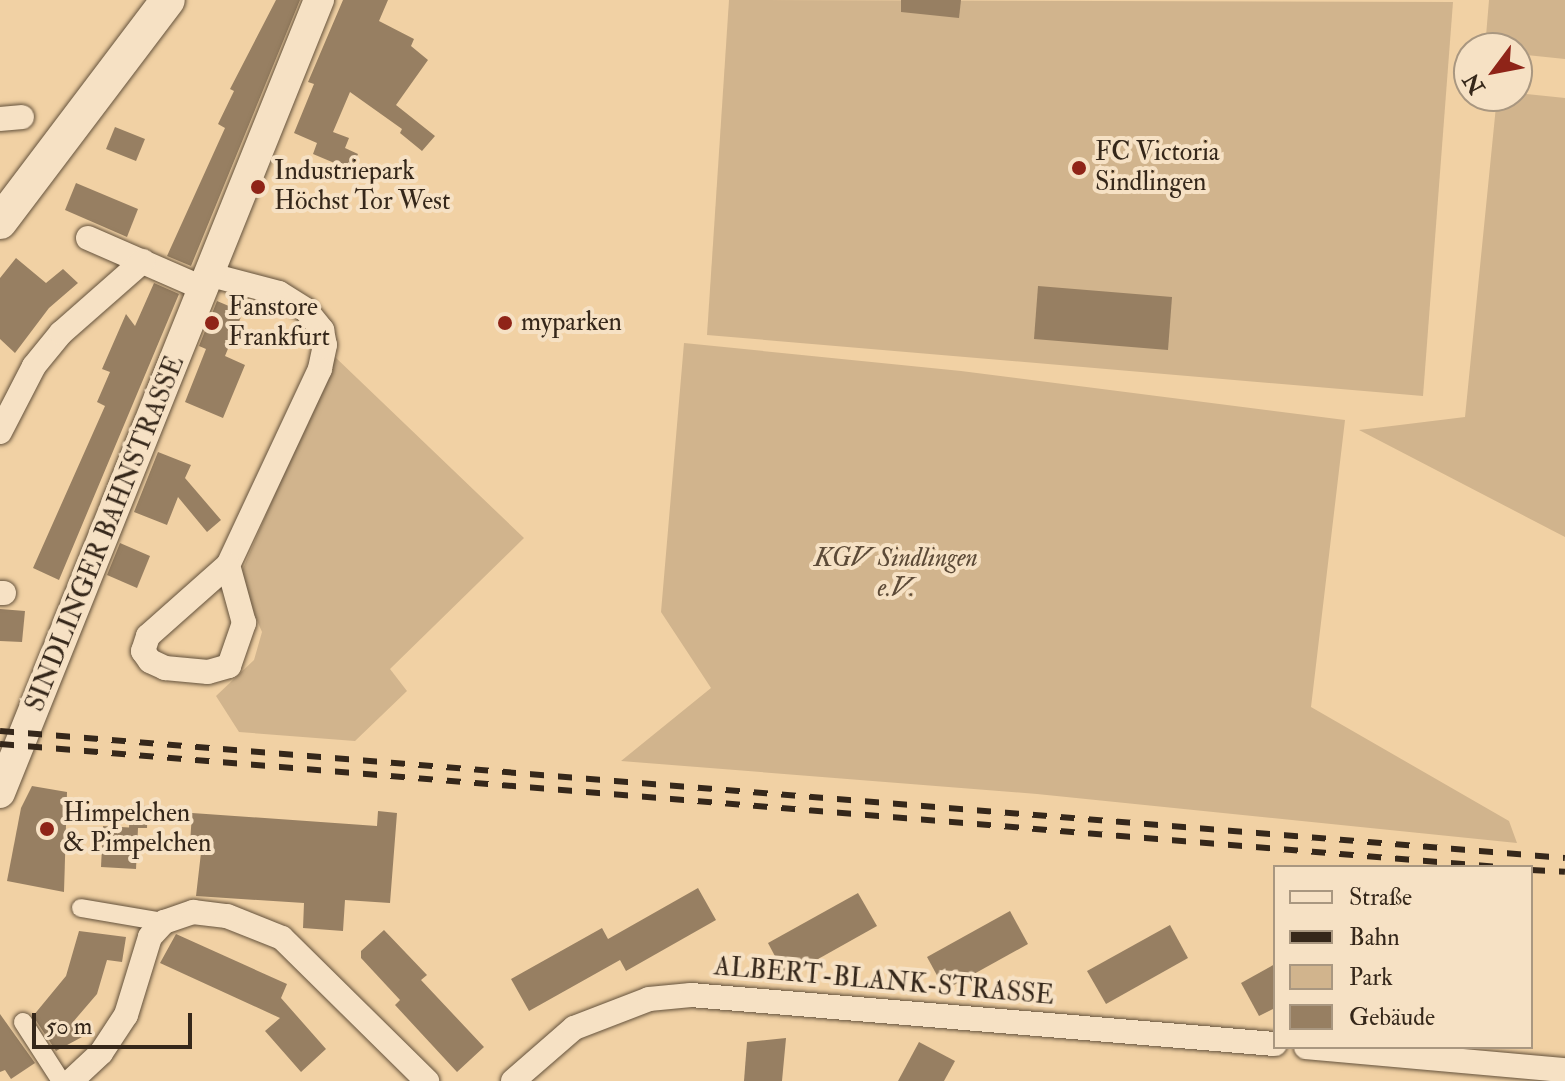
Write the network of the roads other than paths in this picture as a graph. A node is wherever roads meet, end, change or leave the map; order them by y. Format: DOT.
graph roads {
  1 [pos="168,0"];
  2 [pos="178,0"];
  3 [pos="319,0"];
  4 [pos="145,31"];
  5 [pos="0,222"];
  6 [pos="88,238"];
  7 [pos="143,261"];
  8 [pos="208,282"];
  9 [pos="0,432"];
  10 [pos="228,565"];
  11 [pos="0,793"];
  12 [pos="81,908"];
  13 [pos="164,922"];
  14 [pos="23,1022"];
  15 [pos="1273,1044"];
  16 [pos="1329,1049"];
  17 [pos="1565,1070"];
  18 [pos="61,1081"];
  19 [pos="71,1081"];
  20 [pos="427,1081"];
  21 [pos="513,1081"];
  1 -- 4 [label="main road"];
  2 -- 4 [label="main road"];
  3 -- 8 [label="street, SINDLINGER BAHNSTRASSE"];
  4 -- 5 [label="main road"];
  6 -- 7 [label="street"];
  7 -- 8 [label="street"];
  7 -- 9 [label="street"];
  8 -- 10 [label="street"];
  8 -- 11 [label="street, SINDLINGER BAHNSTRASSE"];
  10 -- 10 [label="street"];
  12 -- 13 [label="street"];
  13 -- 19 [label="street"];
  13 -- 20 [label="street"];
  14 -- 18 [label="street"];
  15 -- 21 [label="street, ALBERT-BLANK-STRASSE"];
  16 -- 17 [label="street"];
}
